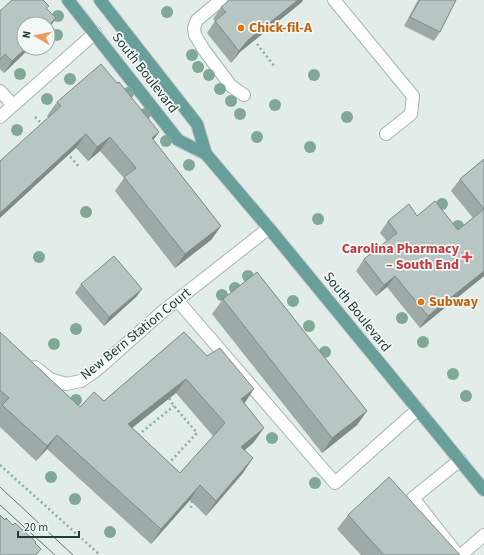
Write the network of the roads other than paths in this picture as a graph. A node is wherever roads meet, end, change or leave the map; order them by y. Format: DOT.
graph roads {
  1 [pos="68,0"];
  2 [pos="100,0"];
  3 [pos="221,0"];
  4 [pos="334,0"];
  5 [pos="95,34"];
  6 [pos="0,91"];
  7 [pos="244,95"];
  8 [pos="13,105"];
  9 [pos="0,117"];
  10 [pos="386,134"];
  11 [pos="206,154"];
  12 [pos="269,228"];
  13 [pos="178,301"];
  14 [pos="28,362"];
  15 [pos="418,410"];
  16 [pos="460,460"];
  17 [pos="484,490"];
  18 [pos="484,535"];
  19 [pos="460,555"];
  1 -- 5 [label="main road, South Boulevard"];
  2 -- 11 [label="main road, South Boulevard"];
  3 -- 7 [label="street"];
  4 -- 10 [label="street"];
  5 -- 8 [label="street"];
  5 -- 11 [label="main road, South Boulevard"];
  6 -- 8 [label="street"];
  8 -- 9 [label="street"];
  11 -- 12 [label="main road, South Boulevard"];
  12 -- 13 [label="street, New Bern Station Court"];
  12 -- 15 [label="main road, South Boulevard"];
  13 -- 14 [label="street, New Bern Station Court"];
  13 -- 15 [label="street"];
  15 -- 16 [label="main road, South Boulevard"];
  16 -- 17 [label="main road, South Boulevard"];
  16 -- 19 [label="street"];
  18 -- 19 [label="street"];
}
